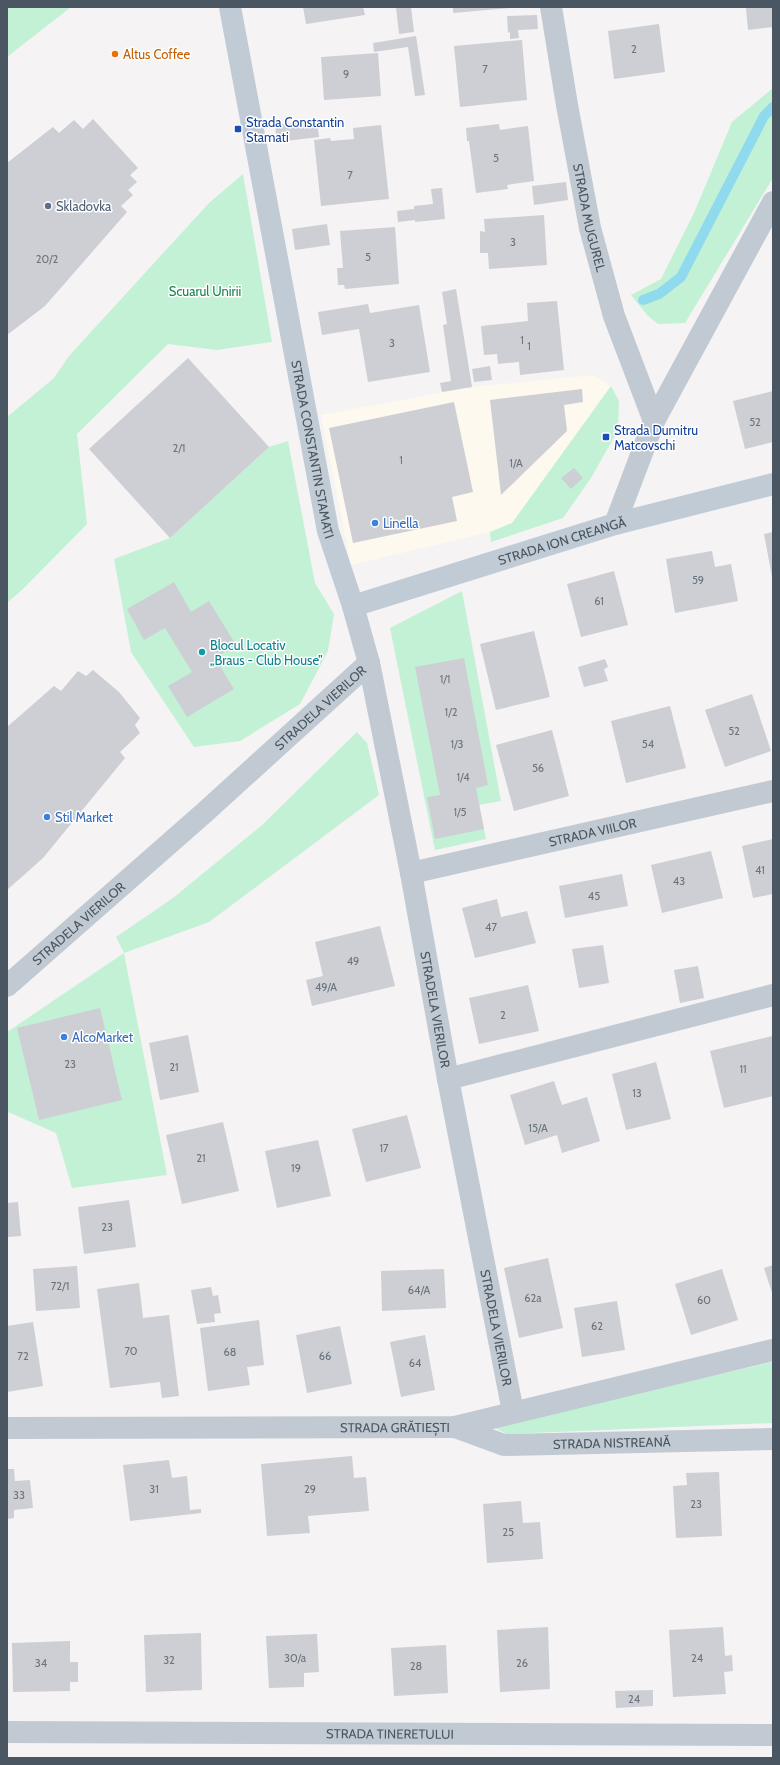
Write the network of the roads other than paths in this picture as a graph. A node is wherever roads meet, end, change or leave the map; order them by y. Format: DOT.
graph roads {
  1 [pos="230,7"];
  2 [pos="551,7"];
  3 [pos="773,202"];
  4 [pos="654,421"];
  5 [pos="773,484"];
  6 [pos="614,524"];
  7 [pos="353,606"];
  8 [pos="369,663"];
  9 [pos="773,790"];
  10 [pos="411,873"];
  11 [pos="7,986"];
  12 [pos="773,995"];
  13 [pos="448,1079"];
  14 [pos="773,1350"];
  15 [pos="513,1412"];
  16 [pos="455,1427"];
  17 [pos="7,1428"];
  18 [pos="773,1439"];
  19 [pos="7,1732"];
  20 [pos="773,1736"];
  1 -- 7 [label="street, STRADA CONSTANTIN STAMATI"];
  2 -- 4 [label="street, STRADA MUGUREL"];
  3 -- 4 [label="street"];
  4 -- 6 [label="street"];
  5 -- 6 [label="street, STRADA ION CREANGĂ"];
  6 -- 7 [label="street, STRADA ION CREANGĂ"];
  7 -- 8 [label="street"];
  8 -- 10 [label="street, STRADELA VIERILOR"];
  8 -- 11 [label="street, STRADELA VIERILOR"];
  9 -- 10 [label="street, STRADA VIILOR"];
  10 -- 13 [label="street, STRADELA VIERILOR"];
  12 -- 13 [label="street, STRADELA VIERILOR"];
  13 -- 15 [label="street, STRADELA VIERILOR"];
  14 -- 15 [label="street, STRADA GRĂTIEȘTI"];
  15 -- 16 [label="street, STRADA GRĂTIEȘTI"];
  16 -- 17 [label="street, STRADA GRĂTIEȘTI"];
  16 -- 18 [label="street, STRADA NISTREANĂ"];
  19 -- 20 [label="street, STRADA TINERETULUI"];
}
